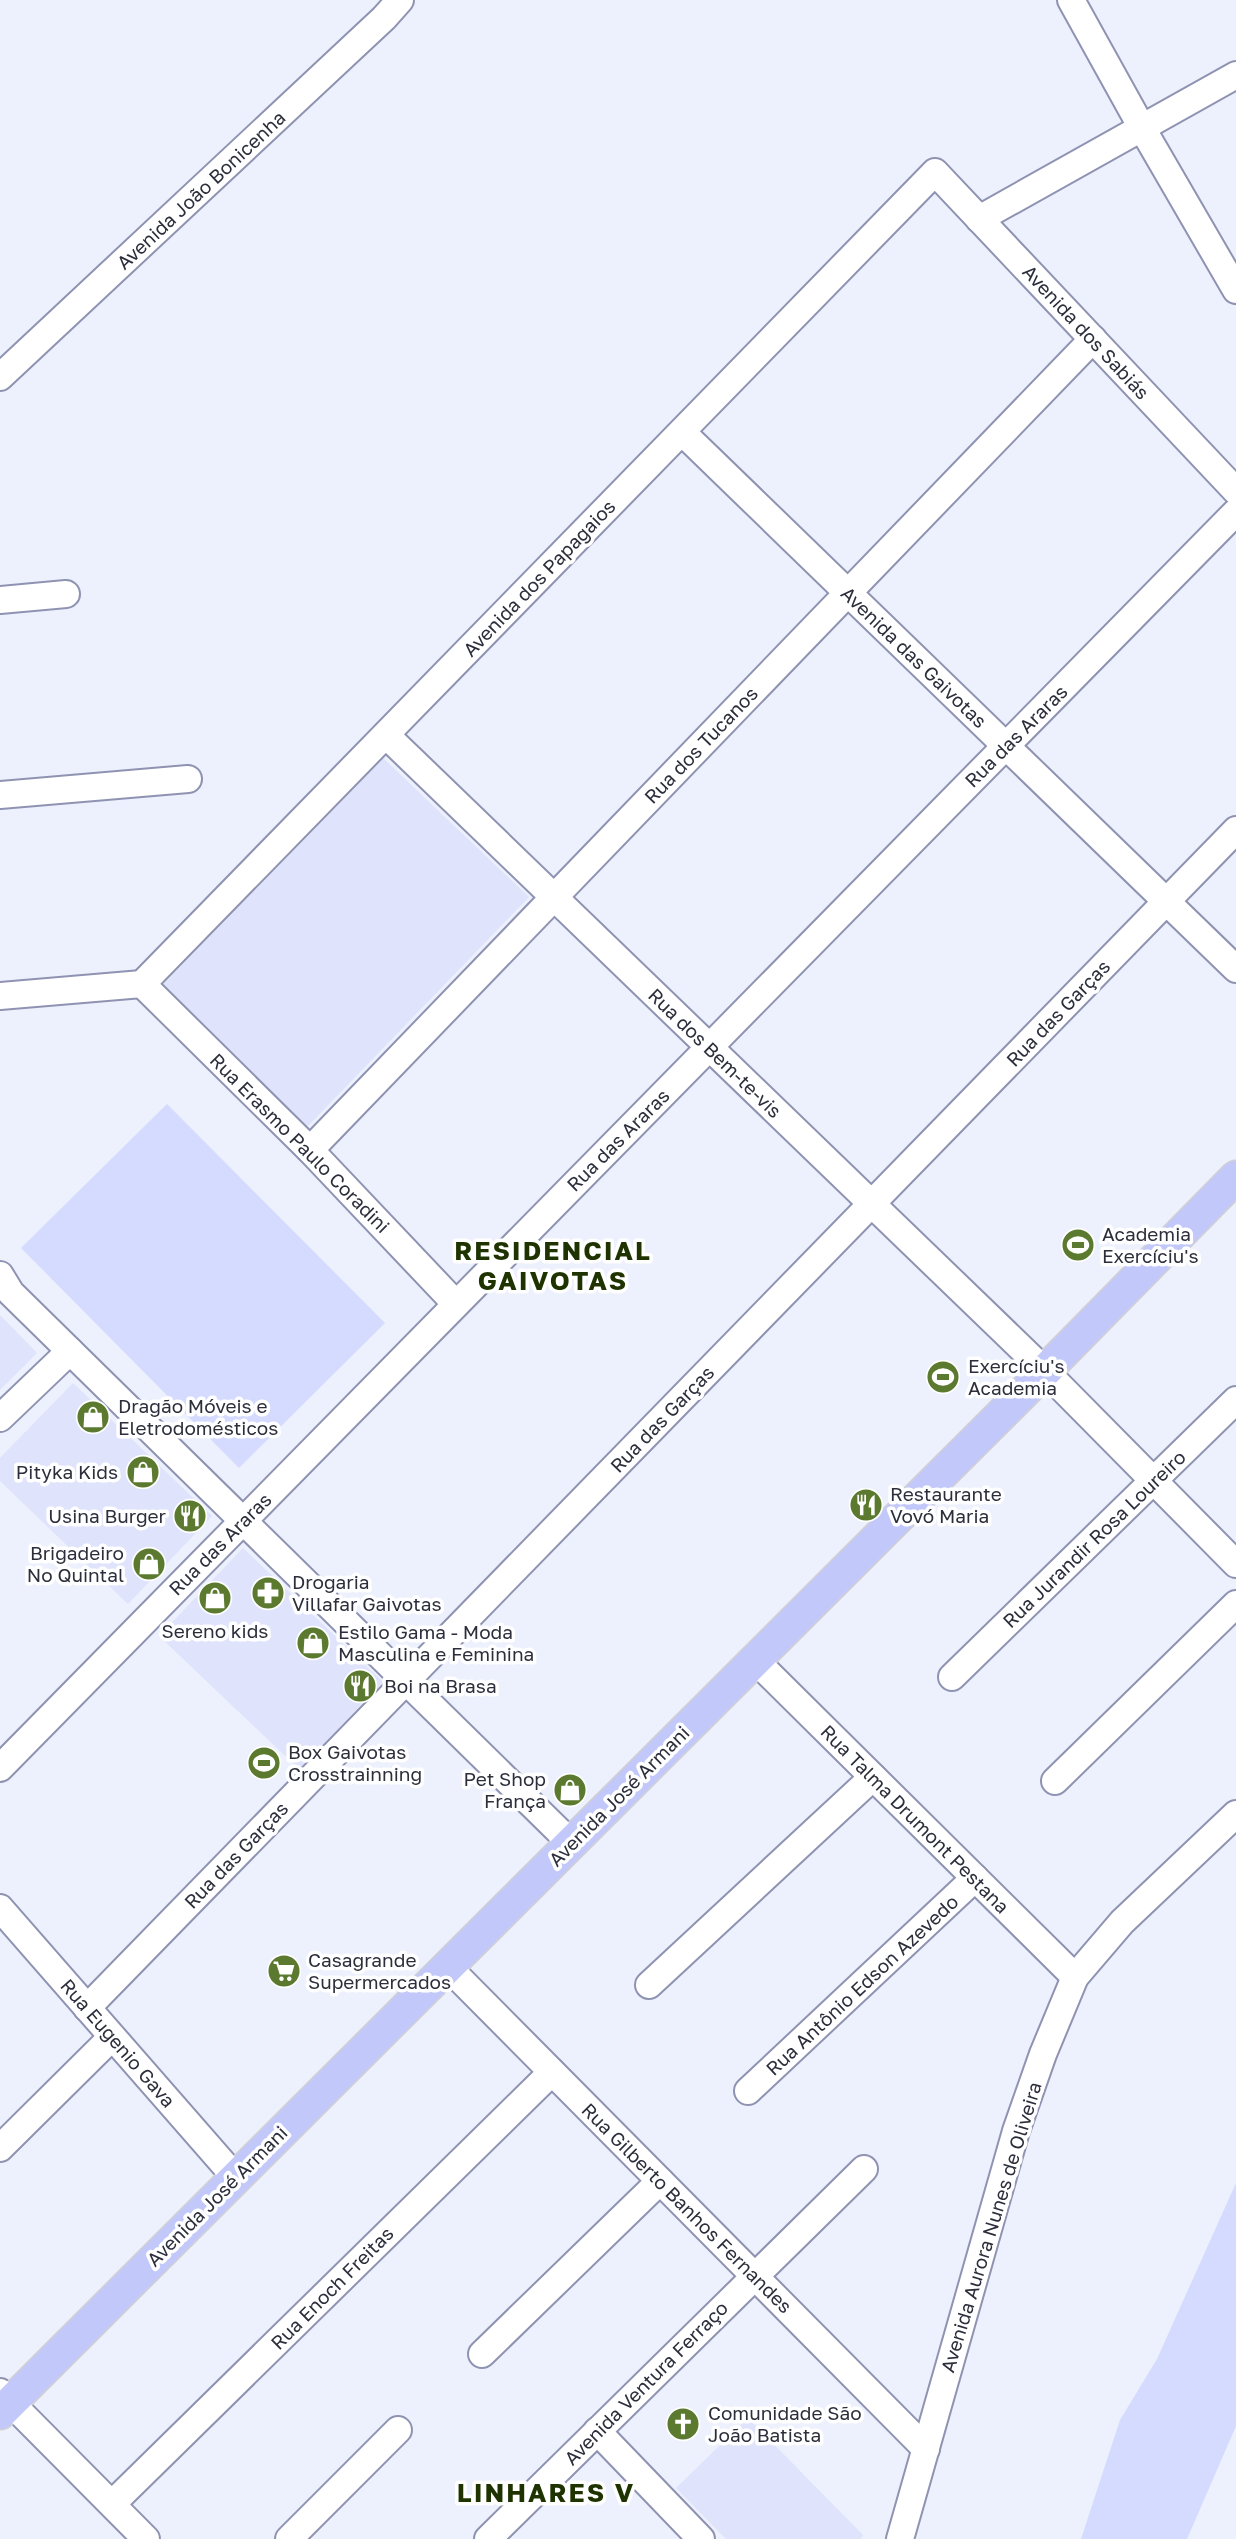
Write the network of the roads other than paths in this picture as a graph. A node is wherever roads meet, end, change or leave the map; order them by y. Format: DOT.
graph roads {
  1 [pos="400,0"];
  2 [pos="1071,0"];
  3 [pos="1236,75"];
  4 [pos="1142,128"];
  5 [pos="936,172"];
  6 [pos="979,219"];
  7 [pos="1236,290"];
  8 [pos="1093,339"];
  9 [pos="0,377"];
  10 [pos="682,432"];
  11 [pos="1236,491"];
  12 [pos="1236,512"];
  13 [pos="848,593"];
  14 [pos="66,594"];
  15 [pos="0,600"];
  16 [pos="386,734"];
  17 [pos="1006,746"];
  18 [pos="188,779"];
  19 [pos="0,795"];
  20 [pos="1236,830"];
  21 [pos="554,897"];
  22 [pos="1166,902"];
  23 [pos="1236,969"];
  24 [pos="142,984"];
  25 [pos="0,996"];
  26 [pos="709,1047"];
  27 [pos="310,1150"];
  28 [pos="1236,1177"];
  29 [pos="872,1204"];
  30 [pos="0,1275"];
  31 [pos="456,1304"];
  32 [pos="70,1351"];
  33 [pos="1045,1371"];
  34 [pos="1236,1400"];
  35 [pos="0,1418"];
  36 [pos="1154,1481"];
  37 [pos="243,1521"];
  38 [pos="1236,1564"];
  39 [pos="1236,1604"];
  40 [pos="755,1660"];
  41 [pos="952,1677"];
  42 [pos="406,1681"];
  43 [pos="0,1768"];
  44 [pos="873,1777"];
  45 [pos="1055,1781"];
  46 [pos="1236,1814"];
  47 [pos="571,1843"];
  48 [pos="975,1878"];
  49 [pos="0,1909"];
  50 [pos="448,1967"];
  51 [pos="1075,1978"];
  52 [pos="649,1985"];
  53 [pos="87,2008"];
  54 [pos="112,2037"];
  55 [pos="552,2072"];
  56 [pos="748,2091"];
  57 [pos="0,2148"];
  58 [pos="864,2169"];
  59 [pos="236,2178"];
  60 [pos="660,2181"];
  61 [pos="755,2276"];
  62 [pos="482,2354"];
  63 [pos="3,2403"];
  64 [pos="398,2430"];
  65 [pos="597,2431"];
  66 [pos="926,2449"];
  67 [pos="112,2504"];
  68 [pos="146,2539"];
  69 [pos="289,2539"];
  70 [pos="488,2539"];
  71 [pos="701,2539"];
  72 [pos="900,2539"];
  1 -- 9 [label="street, Avenida João Bonicenha"];
  2 -- 4 [label="street"];
  3 -- 4 [label="street"];
  4 -- 6 [label="street"];
  4 -- 7 [label="street"];
  5 -- 6 [label="street, Avenida dos Sabiás"];
  5 -- 10 [label="street, Avenida dos Papagaios"];
  6 -- 8 [label="street, Avenida dos Sabiás"];
  8 -- 11 [label="street, Avenida dos Sabiás"];
  8 -- 13 [label="street, Rua dos Tucanos"];
  10 -- 13 [label="street, Avenida das Gaivotas"];
  10 -- 16 [label="street, Avenida dos Papagaios"];
  12 -- 17 [label="street, Rua das Araras"];
  13 -- 17 [label="street, Avenida das Gaivotas"];
  13 -- 21 [label="street, Rua dos Tucanos"];
  14 -- 15 [label="street"];
  16 -- 21 [label="street, Rua dos Bem-te-vis"];
  16 -- 24 [label="street, Avenida dos Papagaios"];
  17 -- 22 [label="street, Avenida das Gaivotas"];
  17 -- 26 [label="street, Rua das Araras"];
  18 -- 19 [label="street"];
  20 -- 22 [label="street, Rua das Garças"];
  21 -- 26 [label="street, Rua dos Bem-te-vis"];
  21 -- 27 [label="street, Rua dos Tucanos"];
  22 -- 23 [label="street, Avenida das Gaivotas"];
  22 -- 29 [label="street, Rua das Garças"];
  24 -- 25 [label="street"];
  24 -- 27 [label="street, Rua Erasmo Paulo Coradini"];
  26 -- 29 [label="street, Rua dos Bem-te-vis"];
  26 -- 31 [label="street, Rua das Araras"];
  27 -- 31 [label="street, Rua Erasmo Paulo Coradini"];
  28 -- 33 [label="main road, Avenida José Armani"];
  29 -- 33 [label="street, Rua dos Bem-te-vis"];
  29 -- 42 [label="street, Rua das Garças"];
  30 -- 32 [label="street"];
  31 -- 37 [label="street, Rua das Araras"];
  32 -- 35 [label="street"];
  32 -- 37 [label="street"];
  33 -- 36 [label="street, Rua dos Bem-te-vis"];
  33 -- 40 [label="main road, Avenida José Armani"];
  34 -- 36 [label="street, Rua Jurandir Rosa Loureiro"];
  36 -- 38 [label="street, Rua dos Bem-te-vis"];
  36 -- 41 [label="street, Rua Jurandir Rosa Loureiro"];
  37 -- 42 [label="street"];
  37 -- 43 [label="street, Rua das Araras"];
  39 -- 45 [label="street"];
  40 -- 44 [label="street, Rua Talma Drumont Pestana"];
  40 -- 47 [label="main road, Avenida José Armani"];
  42 -- 47 [label="street"];
  42 -- 53 [label="street, Rua das Garças"];
  44 -- 48 [label="street, Rua Talma Drumont Pestana"];
  44 -- 52 [label="street"];
  46 -- 51 [label="street, Avenida Aurora Nunes de Oliveira"];
  47 -- 50 [label="main road, Avenida José Armani"];
  48 -- 51 [label="street, Rua Talma Drumont Pestana"];
  48 -- 56 [label="street, Rua Antônio Edson Azevedo"];
  49 -- 53 [label="street, Rua Eugenio Gava"];
  50 -- 55 [label="street, Rua Gilberto Banhos Fernandes"];
  50 -- 59 [label="main road, Avenida José Armani"];
  51 -- 66 [label="street, Avenida Aurora Nunes de Oliveira"];
  53 -- 54 [label="street, Rua Eugenio Gava"];
  54 -- 57 [label="street"];
  54 -- 59 [label="street, Rua Eugenio Gava"];
  55 -- 60 [label="street, Rua Gilberto Banhos Fernandes"];
  55 -- 67 [label="street, Rua Enoch Freitas"];
  58 -- 61 [label="street, Avenida Ventura Ferraço"];
  59 -- 63 [label="main road, Avenida José Armani"];
  60 -- 61 [label="street, Rua Gilberto Banhos Fernandes"];
  60 -- 62 [label="street"];
  61 -- 65 [label="street, Avenida Ventura Ferraço"];
  61 -- 66 [label="street, Rua Gilberto Banhos Fernandes"];
  63 -- 67 [label="street"];
  64 -- 69 [label="street"];
  65 -- 70 [label="street, Avenida Ventura Ferraço"];
  65 -- 71 [label="street"];
  66 -- 72 [label="street, Avenida Aurora Nunes de Oliveira"];
  67 -- 68 [label="street"];
}
